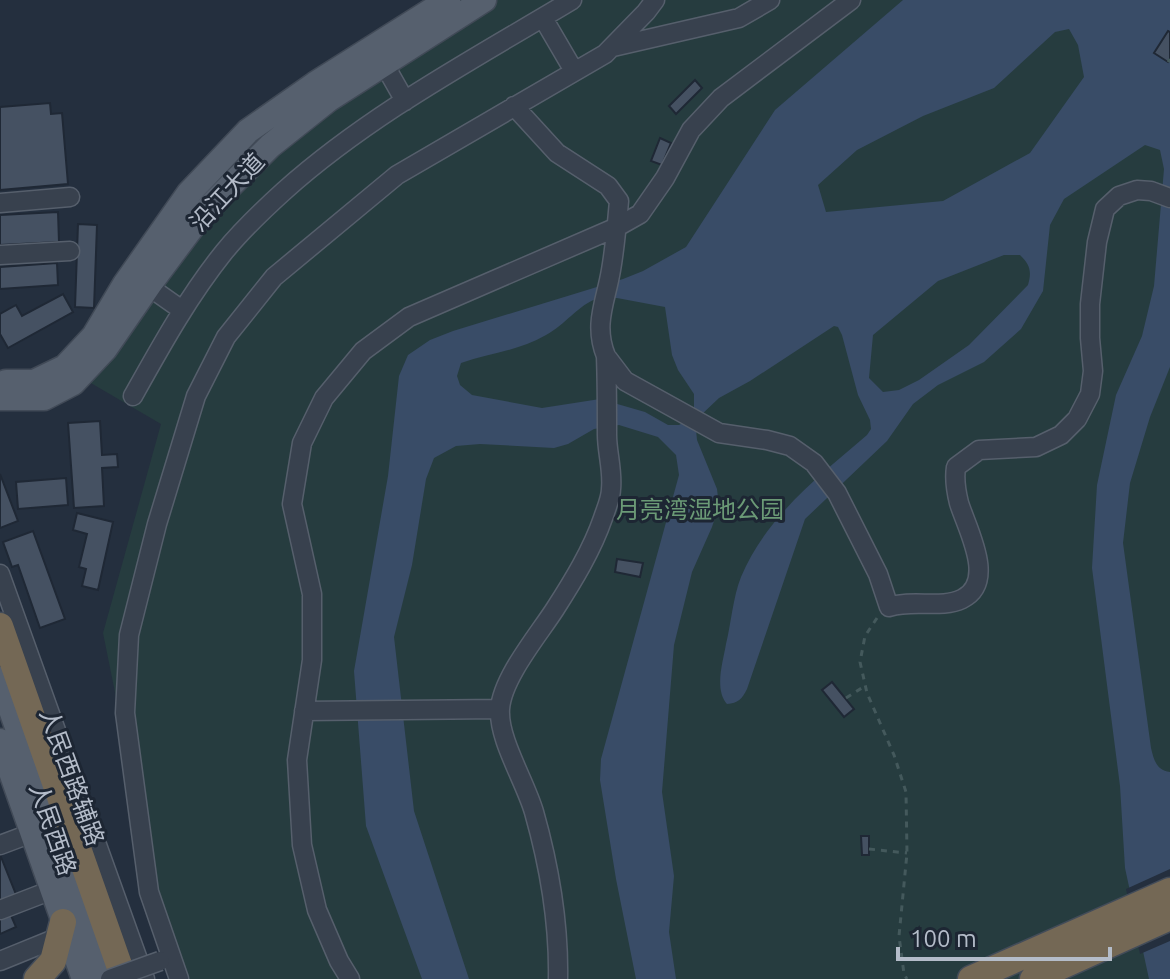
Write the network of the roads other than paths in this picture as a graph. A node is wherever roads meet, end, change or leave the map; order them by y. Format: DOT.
graph roads {
  1 [pos="448,0"];
  2 [pos="484,0"];
  3 [pos="572,0"];
  4 [pos="770,0"];
  5 [pos="851,0"];
  6 [pos="649,2"];
  7 [pos="543,18"];
  8 [pos="613,47"];
  9 [pos="384,64"];
  10 [pos="574,71"];
  11 [pos="405,101"];
  12 [pos="514,106"];
  13 [pos="70,197"];
  14 [pos="1170,198"];
  15 [pos="0,203"];
  16 [pos="617,227"];
  17 [pos="70,251"];
  18 [pos="0,255"];
  19 [pos="140,281"];
  20 [pos="182,310"];
  21 [pos="606,356"];
  22 [pos="0,382"];
  23 [pos="133,396"];
  24 [pos="0,398"];
  25 [pos="0,574"];
  26 [pos="0,626"];
  27 [pos="0,679"];
  28 [pos="500,709"];
  29 [pos="304,711"];
  30 [pos="0,741"];
  31 [pos="32,833"];
  32 [pos="0,845"];
  33 [pos="146,869"];
  34 [pos="52,890"];
  35 [pos="1170,891"];
  36 [pos="0,910"];
  37 [pos="1170,917"];
  38 [pos="61,929"];
  39 [pos="0,961"];
  40 [pos="163,970"];
  41 [pos="37,979"];
  42 [pos="84,979"];
  43 [pos="108,979"];
  44 [pos="124,979"];
  45 [pos="145,979"];
  46 [pos="179,979"];
  47 [pos="350,979"];
  48 [pos="558,979"];
  49 [pos="971,979"];
  50 [pos="1033,979"];
  1 -- 19 [label="main road, 沿江大道"];
  2 -- 9 [label="main road, 沿江大道"];
  3 -- 7 [label="street"];
  4 -- 8 [label="street"];
  5 -- 16 [label="street"];
  6 -- 8 [label="street"];
  7 -- 10 [label="street"];
  7 -- 11 [label="street"];
  8 -- 10 [label="street"];
  9 -- 11 [label="street"];
  9 -- 19 [label="main road, 沿江大道"];
  10 -- 12 [label="street"];
  11 -- 20 [label="street"];
  12 -- 16 [label="street"];
  12 -- 33 [label="street"];
  13 -- 15 [label="street"];
  14 -- 21 [label="street"];
  16 -- 21 [label="street"];
  16 -- 29 [label="street"];
  17 -- 18 [label="street"];
  19 -- 20 [label="street"];
  19 -- 22 [label="main road, 沿江大道"];
  19 -- 24 [label="main road, 沿江大道"];
  20 -- 23 [label="street"];
  21 -- 28 [label="street"];
  25 -- 45 [label="street, 人民西路辅路"];
  26 -- 44 [label="highway"];
  27 -- 43 [label="main road, 人民西路"];
  28 -- 29 [label="street"];
  28 -- 48 [label="street"];
  29 -- 47 [label="street"];
  30 -- 31 [label="main road, 人民西路"];
  31 -- 32 [label="street"];
  31 -- 34 [label="main road, 人民西路"];
  33 -- 40 [label="street"];
  33 -- 46 [label="street"];
  34 -- 36 [label="street"];
  34 -- 38 [label="main road, 人民西路"];
  35 -- 49 [label="highway"];
  37 -- 50 [label="highway"];
  38 -- 39 [label="street"];
  38 -- 41 [label="highway"];
  38 -- 42 [label="main road, 人民西路"];
  40 -- 43 [label="street, bridge"];
}
